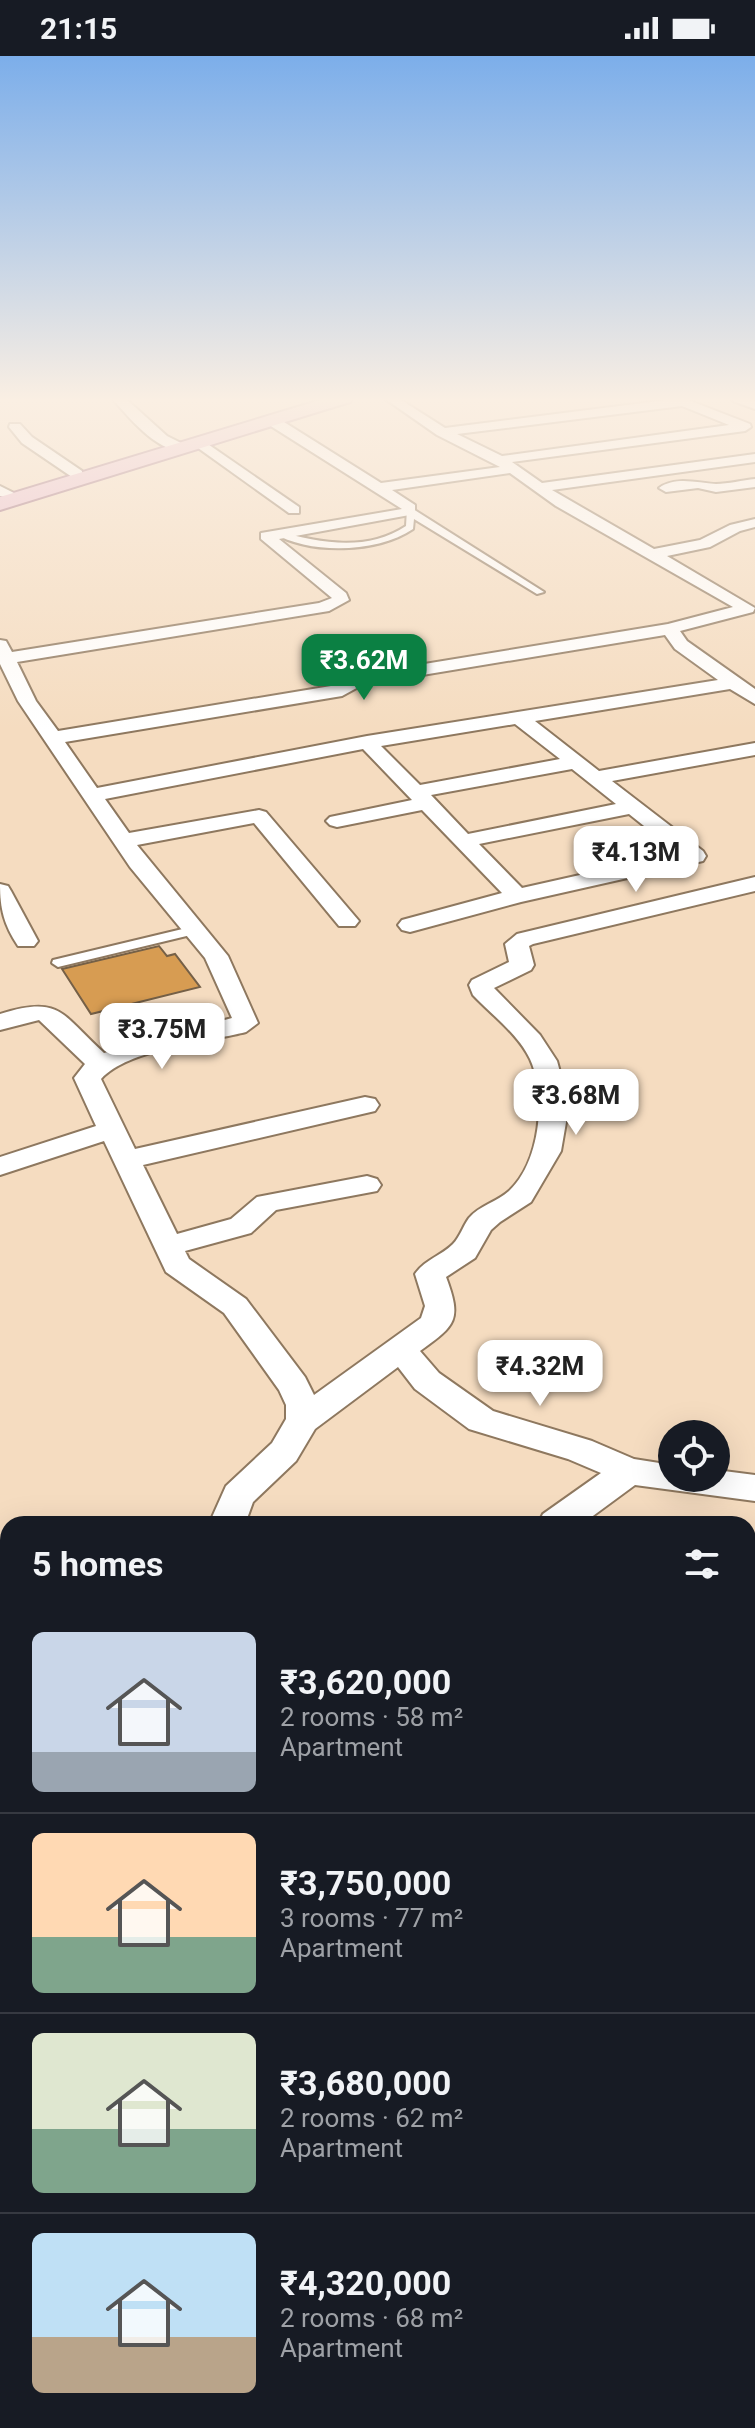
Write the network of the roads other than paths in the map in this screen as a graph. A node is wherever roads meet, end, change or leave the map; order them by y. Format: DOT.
graph roads {
  1 [pos="410,509"];
  2 [pos="571,509"];
  3 [pos="410,512"];
  4 [pos="755,523"];
  5 [pos="277,533"];
  6 [pos="654,554"];
  7 [pos="540,592"];
  8 [pos="751,606"];
  9 [pos="669,629"];
  10 [pos="3,651"];
  11 [pos="733,683"];
  12 [pos="755,698"];
  13 [pos="521,719"];
  14 [pos="53,738"];
  15 [pos="367,742"];
  16 [pos="755,749"];
  17 [pos="579,762"];
  18 [pos="598,777"];
  19 [pos="92,795"];
  20 [pos="421,797"];
  21 [pos="634,807"];
  22 [pos="337,821"];
  23 [pos="123,841"];
  24 [pos="463,841"];
  25 [pos="755,884"];
  26 [pos="0,891"];
  27 [pos="517,896"];
  28 [pos="347,921"];
  29 [pos="410,925"];
  30 [pos="195,930"];
  31 [pos="26,941"];
  32 [pos="58,963"];
  33 [pos="0,1022"];
  34 [pos="101,1064"];
  35 [pos="365,1105"];
  36 [pos="111,1130"];
  37 [pos="126,1160"];
  38 [pos="0,1166"];
  39 [pos="367,1185"];
  40 [pos="168,1246"];
  41 [pos="402,1350"];
  42 [pos="303,1420"];
  43 [pos="629,1471"];
  44 [pos="658,1476"];
  45 [pos="730,1485"];
  46 [pos="755,1488"];
  47 [pos="230,1516"];
  48 [pos="567,1516"];
  1 -- 3 [label="street"];
  2 -- 6 [label="street"];
  3 -- 5 [label="street"];
  3 -- 5 [label="lane"];
  3 -- 7 [label="lane"];
  4 -- 6 [label="street"];
  5 -- 10 [label="street"];
  6 -- 8 [label="street"];
  8 -- 9 [label="street"];
  9 -- 11 [label="street"];
  9 -- 14 [label="street"];
  10 -- 14 [label="street"];
  11 -- 12 [label="street"];
  11 -- 13 [label="street"];
  13 -- 15 [label="street"];
  13 -- 17 [label="street"];
  14 -- 19 [label="street"];
  15 -- 19 [label="street"];
  15 -- 20 [label="street"];
  16 -- 18 [label="street"];
  17 -- 18 [label="street"];
  17 -- 20 [label="street"];
  18 -- 21 [label="street"];
  19 -- 23 [label="street"];
  20 -- 22 [label="street"];
  20 -- 24 [label="street"];
  21 -- 24 [label="street"];
  21 -- 27 [label="street"];
  23 -- 28 [label="street"];
  23 -- 30 [label="street"];
  24 -- 27 [label="street"];
  25 -- 41 [label="street"];
  26 -- 31 [label="street"];
  27 -- 29 [label="street"];
  30 -- 32 [label="lane"];
  30 -- 34 [label="street"];
  33 -- 34 [label="street"];
  34 -- 36 [label="street"];
  35 -- 37 [label="street"];
  36 -- 37 [label="street"];
  36 -- 38 [label="street"];
  37 -- 40 [label="street"];
  39 -- 40 [label="street"];
  40 -- 42 [label="street"];
  41 -- 42 [label="street"];
  41 -- 43 [label="street"];
  42 -- 47 [label="street"];
  43 -- 44 [label="street"];
  43 -- 48 [label="street"];
  45 -- 46 [label="street"];
}
